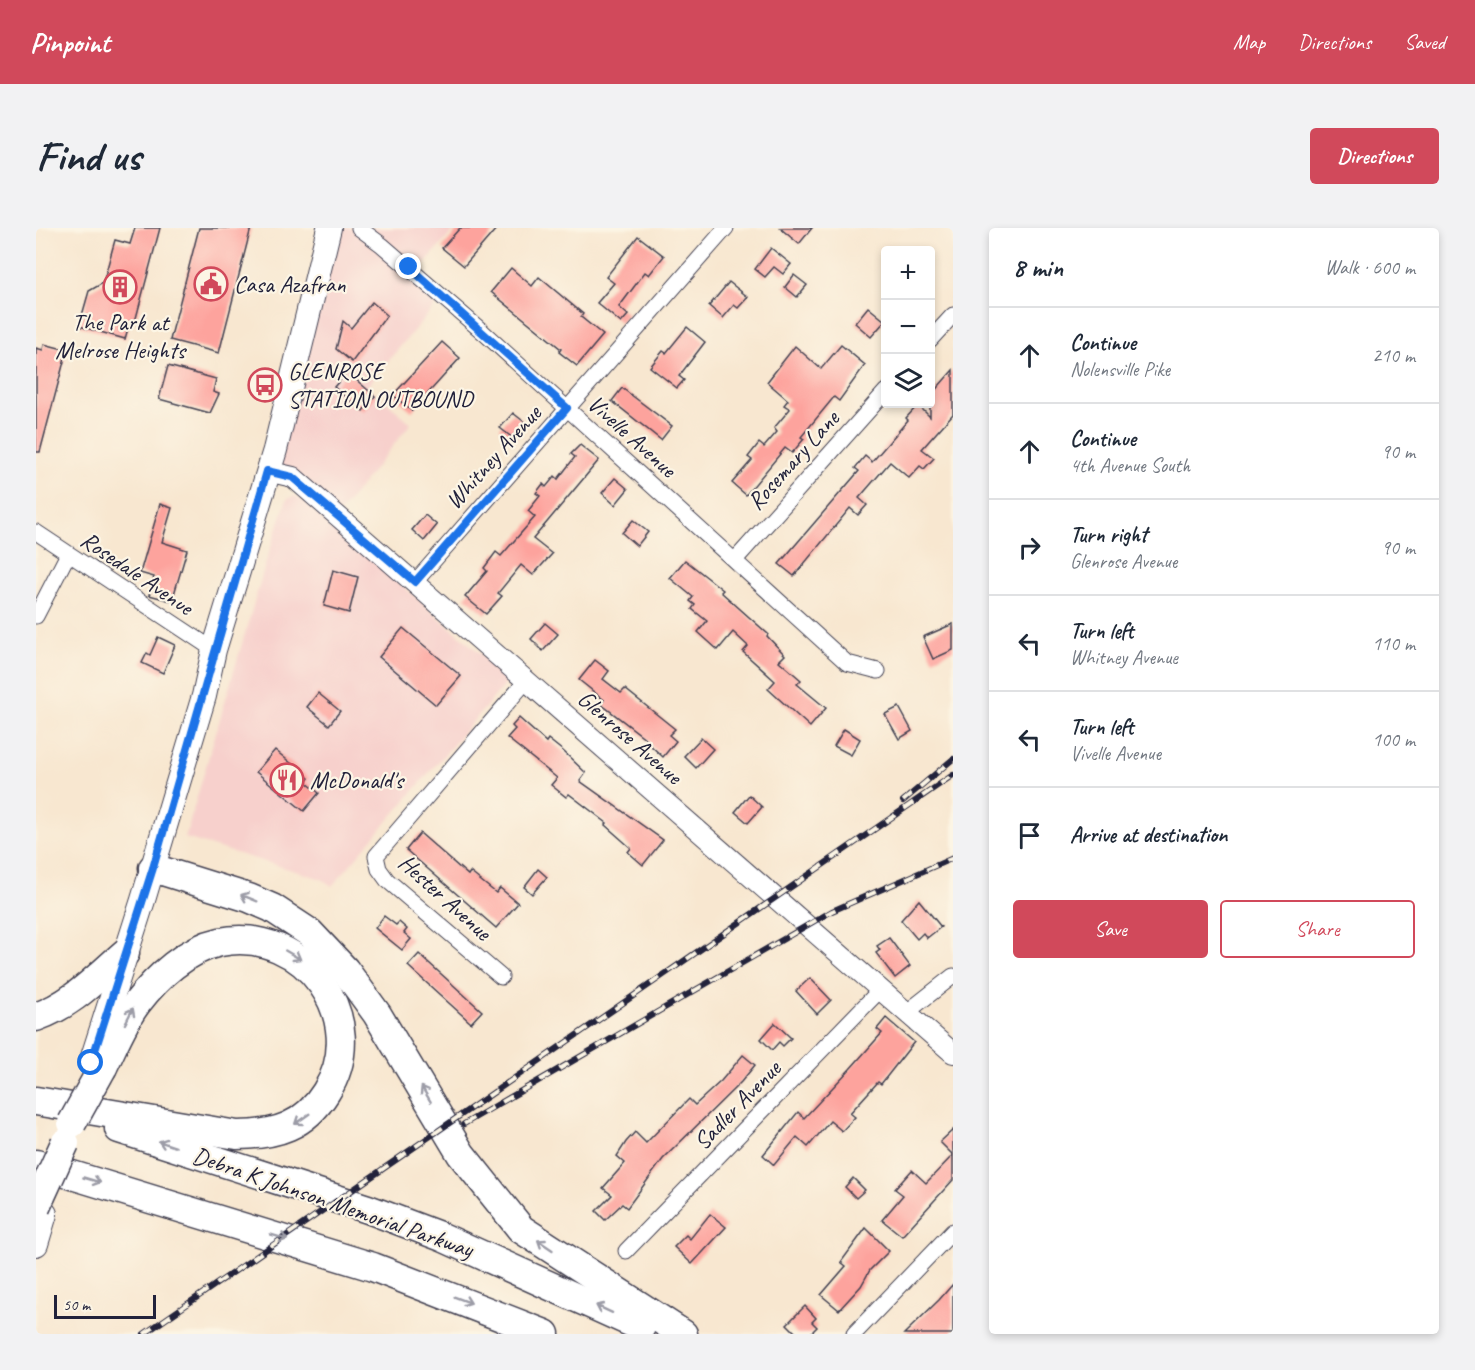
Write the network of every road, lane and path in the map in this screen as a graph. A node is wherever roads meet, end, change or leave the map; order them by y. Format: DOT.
graph roads {
  1 [pos="329,228"];
  2 [pos="359,228"];
  3 [pos="726,228"];
  4 [pos="953,315"];
  5 [pos="935,335"];
  6 [pos="881,396"];
  7 [pos="567,408"];
  8 [pos="267,471"];
  9 [pos="36,532"];
  10 [pos="68,554"];
  11 [pos="735,560"];
  12 [pos="415,582"];
  13 [pos="36,615"];
  14 [pos="214,650"];
  15 [pos="878,670"];
  16 [pos="527,681"];
  17 [pos="153,868"];
  18 [pos="125,953"];
  19 [pos="953,976"];
  20 [pos="501,977"];
  21 [pos="880,990"];
  22 [pos="906,1013"];
  23 [pos="36,1017"];
  24 [pos="953,1053"];
  25 [pos="97,1065"];
  26 [pos="36,1102"];
  27 [pos="36,1164"];
  28 [pos="40,1211"];
  29 [pos="953,1231"];
  30 [pos="36,1244"];
  31 [pos="626,1251"];
  32 [pos="545,1334"];
  33 [pos="657,1334"];
  34 [pos="683,1334"];
  35 [pos="854,1334"];
  1 -- 8 [label="main road"];
  2 -- 7 [label="street, Vivelle Avenue"];
  3 -- 7 [label="street, Whitney Avenue"];
  4 -- 5 [label="street"];
  6 -- 11 [label="street, Rosemary Lane"];
  7 -- 11 [label="street, Vivelle Avenue"];
  7 -- 12 [label="street, Whitney Avenue"];
  8 -- 12 [label="street, Glenrose Avenue"];
  8 -- 14 [label="main road"];
  9 -- 10 [label="street, Rosedale Avenue"];
  10 -- 13 [label="street"];
  10 -- 14 [label="street, Rosedale Avenue"];
  11 -- 15 [label="street, Vivelle Avenue"];
  12 -- 16 [label="street, Glenrose Avenue"];
  14 -- 17 [label="main road"];
  16 -- 20 [label="street, Hester Avenue"];
  16 -- 21 [label="street, Glenrose Avenue"];
  17 -- 18 [label="main road"];
  34 -- 17 [label="highway, one-way"];
  18 -- 23 [label="highway"];
  18 -- 25 [label="main road"];
  19 -- 22 [label="street"];
  21 -- 22 [label="street, Glenrose Avenue"];
  21 -- 31 [label="street, Sadler Avenue"];
  22 -- 24 [label="street, Glenrose Avenue"];
  25 -- 26 [label="highway, one-way"];
  25 -- 28 [label="highway, bridge"];
  33 -- 26 [label="highway, Debra K Johnson Memorial Parkway, one-way"];
  27 -- 32 [label="highway, Debra K Johnson Memorial Parkway, one-way"];
  28 -- 30 [label="main road"];
  29 -- 35 [label="street"];
}
